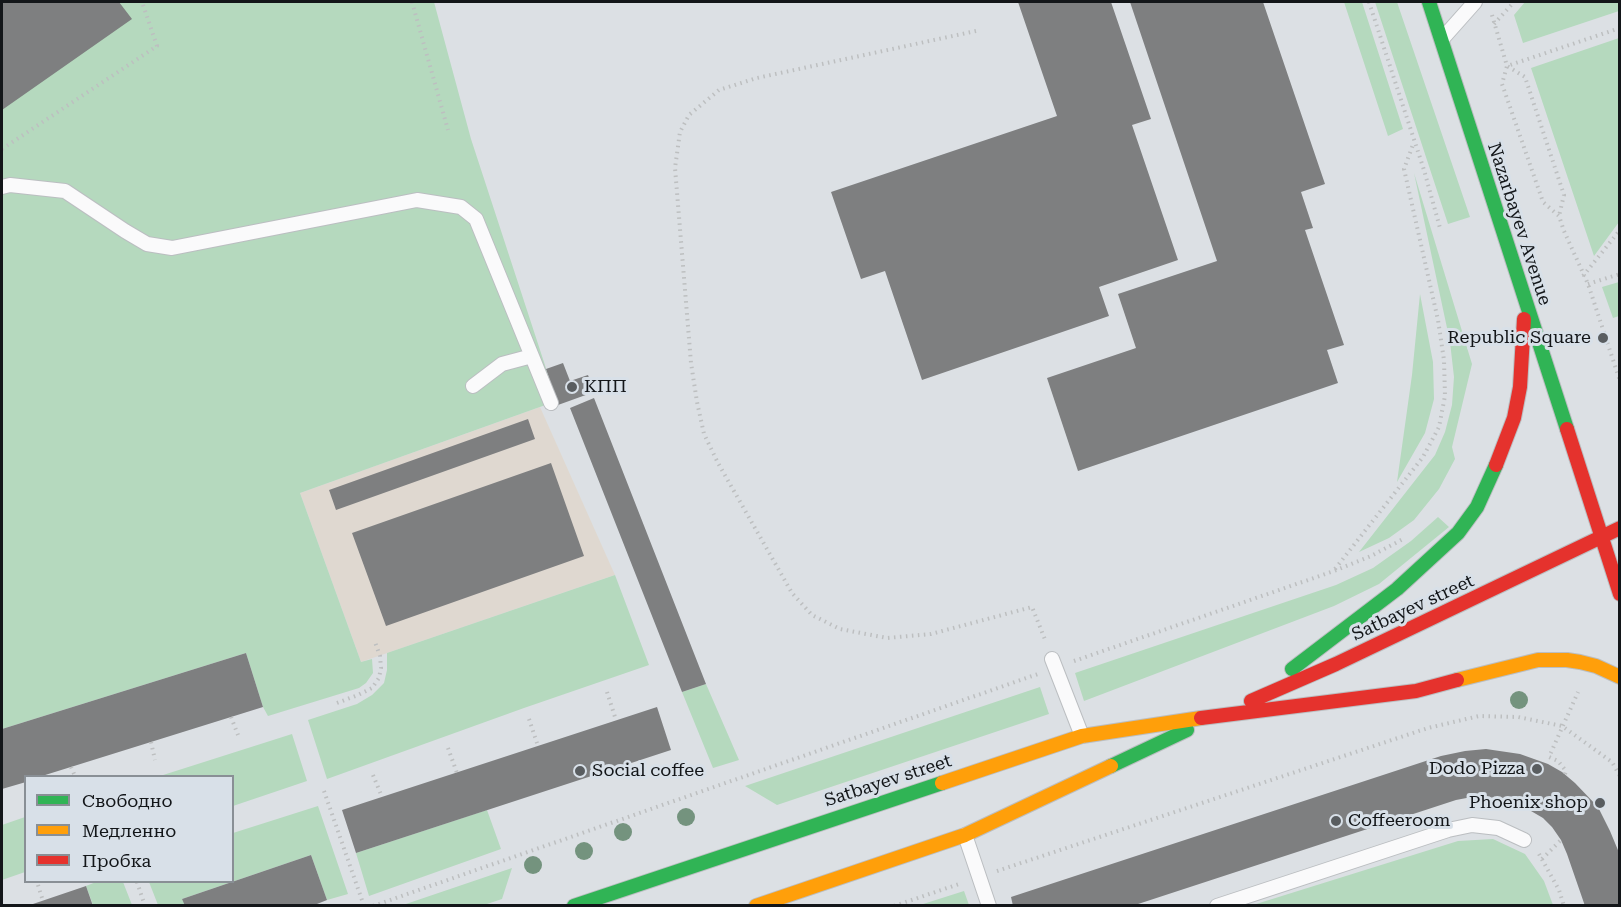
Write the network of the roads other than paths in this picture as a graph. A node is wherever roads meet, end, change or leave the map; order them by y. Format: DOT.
graph roads {
  1 [pos="1429,2"];
  2 [pos="1475,2"];
  3 [pos="1442,40"];
  4 [pos="2,187"];
  5 [pos="1525,300"];
  6 [pos="532,356"];
  7 [pos="472,386"];
  8 [pos="551,403"];
  9 [pos="1620,528"];
  10 [pos="1601,538"];
  11 [pos="1620,594"];
  12 [pos="1054,663"];
  13 [pos="1620,677"];
  14 [pos="1220,715"];
  15 [pos="1082,736"];
  16 [pos="965,835"];
  17 [pos="1524,840"];
  18 [pos="574,906"];
  19 [pos="756,906"];
  20 [pos="989,906"];
  21 [pos="1217,906"];
  1 -- 3 [label="main road, Nazarbayev Avenue"];
  2 -- 3 [label="lane"];
  3 -- 5 [label="main road, Nazarbayev Avenue"];
  4 -- 6 [label="lane"];
  5 -- 10 [label="main road, Nazarbayev Avenue"];
  5 -- 14 [label="main road, Satbayev street"];
  6 -- 7 [label="lane"];
  6 -- 8 [label="lane"];
  9 -- 10 [label="main road, Satbayev street"];
  10 -- 11 [label="main road, Nazarbayev Avenue"];
  10 -- 14 [label="main road, Satbayev street"];
  12 -- 15 [label="lane"];
  13 -- 14 [label="main road"];
  14 -- 15 [label="main road, Satbayev street"];
  14 -- 16 [label="main road, Satbayev street"];
  15 -- 18 [label="main road, Satbayev street"];
  16 -- 19 [label="main road, Satbayev street"];
  16 -- 20 [label="lane"];
  17 -- 21 [label="lane"];
}
